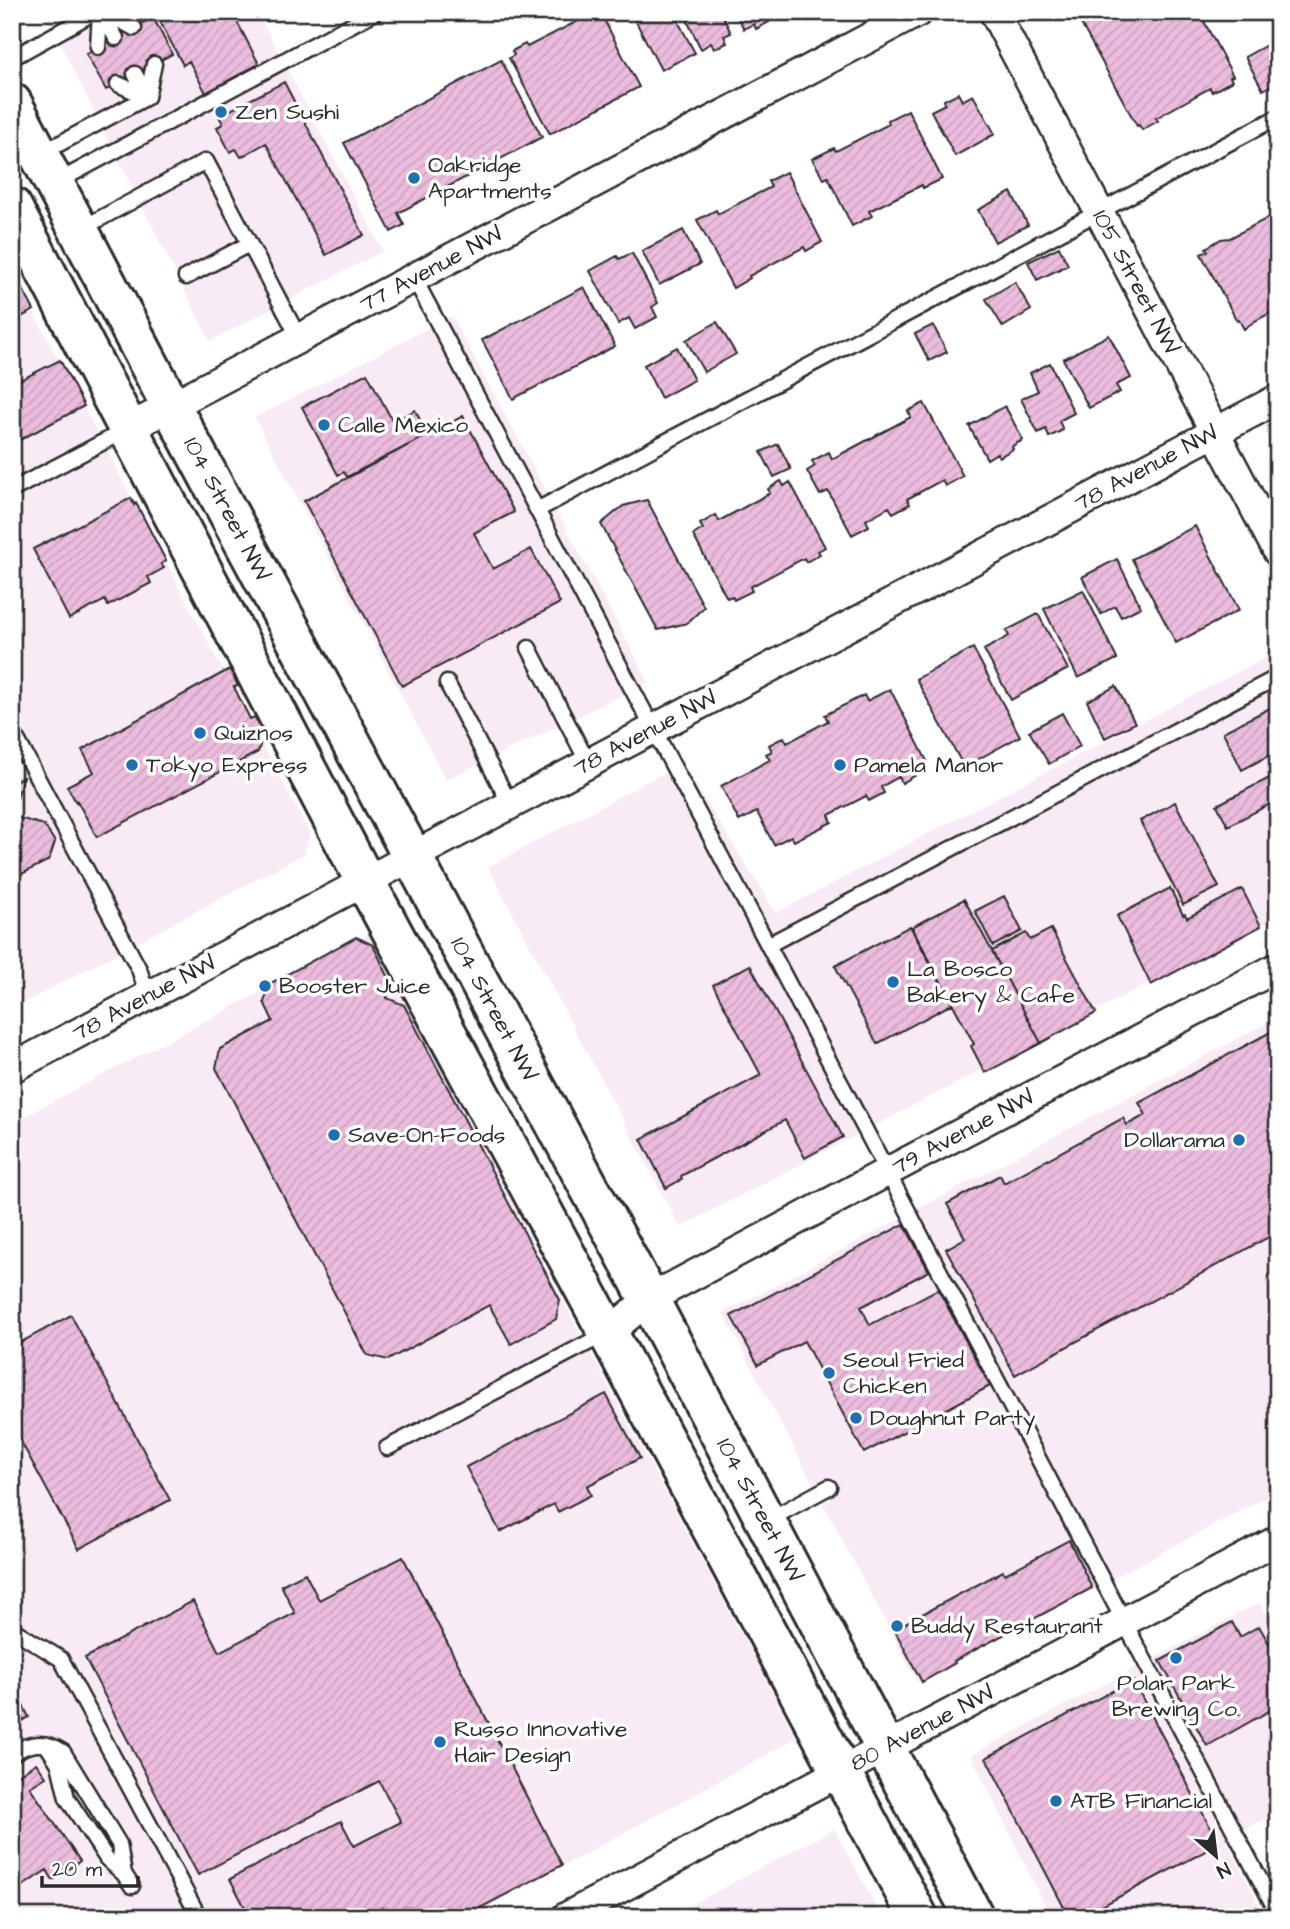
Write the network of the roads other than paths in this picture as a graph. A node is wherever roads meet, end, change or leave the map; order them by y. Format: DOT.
graph roads {
  1 [pos="100,12"];
  2 [pos="375,12"];
  3 [pos="918,12"];
  4 [pos="994,12"];
  5 [pos="134,28"];
  6 [pos="116,38"];
  7 [pos="99,47"];
  8 [pos="12,58"];
  9 [pos="154,64"];
  10 [pos="135,74"];
  11 [pos="118,83"];
  12 [pos="147,97"];
  13 [pos="12,103"];
  14 [pos="1278,117"];
  15 [pos="47,169"];
  16 [pos="12,207"];
  17 [pos="1099,212"];
  18 [pos="79,230"];
  19 [pos="249,244"];
  20 [pos="186,277"];
  21 [pos="414,278"];
  22 [pos="299,338"];
  23 [pos="1278,399"];
  24 [pos="171,406"];
  25 [pos="129,428"];
  26 [pos="1215,432"];
  27 [pos="12,490"];
  28 [pos="537,510"];
  29 [pos="1278,552"];
  30 [pos="529,648"];
  31 [pos="1278,677"];
  32 [pos="447,683"];
  33 [pos="653,729"];
  34 [pos="12,730"];
  35 [pos="588,763"];
  36 [pos="510,804"];
  37 [pos="412,855"];
  38 [pos="365,881"];
  39 [pos="768,945"];
  40 [pos="1278,967"];
  41 [pos="148,996"];
  42 [pos="12,1068"];
  43 [pos="887,1172"];
  44 [pos="649,1299"];
  45 [pos="608,1333"];
  46 [pos="387,1448"];
  47 [pos="829,1487"];
  48 [pos="766,1521"];
  49 [pos="1278,1540"];
  50 [pos="1124,1621"];
  51 [pos="12,1629"];
  52 [pos="886,1748"];
  53 [pos="12,1754"];
  54 [pos="841,1771"];
  55 [pos="128,1881"];
  56 [pos="1278,1914"];
  57 [pos="198,1917"];
  58 [pos="566,1917"];
  59 [pos="918,1917"];
  60 [pos="974,1917"];
  1 -- 5 [label="lane"];
  1 -- 6 [label="lane"];
  1 -- 7 [label="lane"];
  1 -- 8 [label="lane"];
  2 -- 15 [label="lane"];
  3 -- 21 [label="street, 77 Avenue NW"];
  4 -- 17 [label="street, 105 Street NW"];
  9 -- 12 [label="lane"];
  10 -- 12 [label="lane"];
  11 -- 12 [label="lane"];
  12 -- 15 [label="lane"];
  13 -- 15 [label="main road, 104 Street NW"];
  14 -- 17 [label="lane"];
  15 -- 18 [label="main road, 104 Street NW"];
  16 -- 25 [label="main road"];
  17 -- 26 [label="street, 105 Street NW"];
  17 -- 28 [label="lane"];
  18 -- 19 [label="lane"];
  18 -- 24 [label="main road, 104 Street NW"];
  19 -- 20 [label="lane"];
  19 -- 22 [label="lane"];
  21 -- 22 [label="street, 77 Avenue NW"];
  21 -- 28 [label="lane"];
  22 -- 24 [label="street, 77 Avenue NW"];
  23 -- 26 [label="street, 78 Avenue NW"];
  24 -- 25 [label="street, 77 Avenue NW"];
  24 -- 37 [label="main road, 104 Street NW"];
  25 -- 27 [label="lane"];
  25 -- 38 [label="main road"];
  26 -- 29 [label="street, 105 Street NW"];
  26 -- 33 [label="street, 78 Avenue NW"];
  28 -- 33 [label="lane"];
  30 -- 35 [label="lane"];
  31 -- 39 [label="lane"];
  32 -- 36 [label="lane"];
  33 -- 35 [label="street, 78 Avenue NW"];
  33 -- 39 [label="lane"];
  34 -- 41 [label="lane"];
  35 -- 36 [label="street, 78 Avenue NW"];
  36 -- 37 [label="street, 78 Avenue NW"];
  37 -- 38 [label="street, 78 Avenue NW"];
  37 -- 44 [label="main road, 104 Street NW"];
  38 -- 41 [label="street, 78 Avenue NW"];
  38 -- 45 [label="main road"];
  39 -- 43 [label="lane"];
  40 -- 43 [label="street, 79 Avenue NW"];
  41 -- 42 [label="street, 78 Avenue NW"];
  43 -- 44 [label="street, 79 Avenue NW"];
  43 -- 50 [label="lane"];
  44 -- 45 [label="street, 79 Avenue NW"];
  44 -- 48 [label="main road, 104 Street NW"];
  45 -- 46 [label="lane"];
  45 -- 54 [label="main road"];
  47 -- 48 [label="lane"];
  48 -- 52 [label="main road, 104 Street NW"];
  49 -- 50 [label="street, 80 Avenue NW"];
  50 -- 52 [label="street, 80 Avenue NW"];
  50 -- 56 [label="lane"];
  51 -- 57 [label="lane"];
  52 -- 54 [label="street, 80 Avenue NW"];
  52 -- 60 [label="main road, 104 Street NW"];
  53 -- 55 [label="lane"];
  54 -- 58 [label="street, 80 Avenue NW"];
  54 -- 59 [label="main road"];
}
